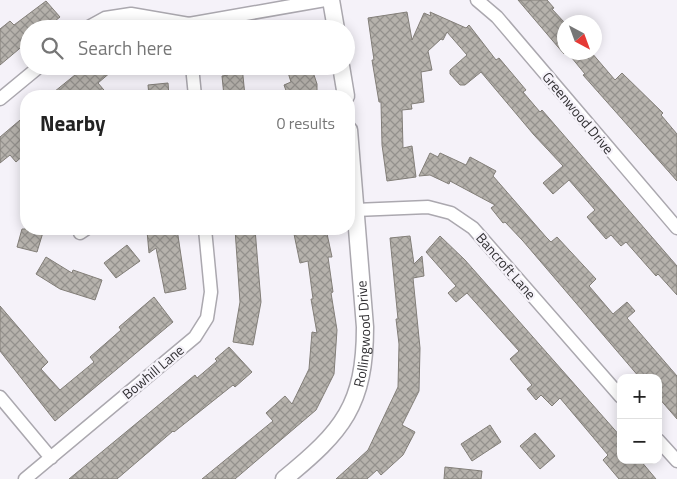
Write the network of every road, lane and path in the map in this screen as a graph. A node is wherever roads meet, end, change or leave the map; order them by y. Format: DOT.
graph roads {
  1 [pos="325,0"];
  2 [pos="332,0"];
  3 [pos="477,0"];
  4 [pos="101,20"];
  5 [pos="160,20"];
  6 [pos="220,20"];
  7 [pos="335,20"];
  8 [pos="29,75"];
  9 [pos="193,75"];
  10 [pos="342,75"];
  11 [pos="194,90"];
  12 [pos="345,90"];
  13 [pos="0,99"];
  14 [pos="355,210"];
  15 [pos="677,228"];
  16 [pos="206,235"];
  17 [pos="617,392"];
  18 [pos="0,397"];
  19 [pos="662,444"];
  20 [pos="51,458"];
  21 [pos="677,461"];
  22 [pos="25,479"];
  23 [pos="284,479"];
  1 -- 6 [label="street"];
  2 -- 7 [label="street"];
  3 -- 15 [label="street, Greenwood Drive"];
  4 -- 5 [label="street"];
  8 -- 13 [label="street"];
  9 -- 11 [label="street"];
  10 -- 12 [label="street"];
  14 -- 17 [label="street, Bancroft Lane"];
  14 -- 23 [label="street, Rollingwood Drive"];
  16 -- 20 [label="street, Bowhill Lane"];
  18 -- 20 [label="street"];
  19 -- 21 [label="street"];
  20 -- 22 [label="street, Bowhill Lane"];
}
